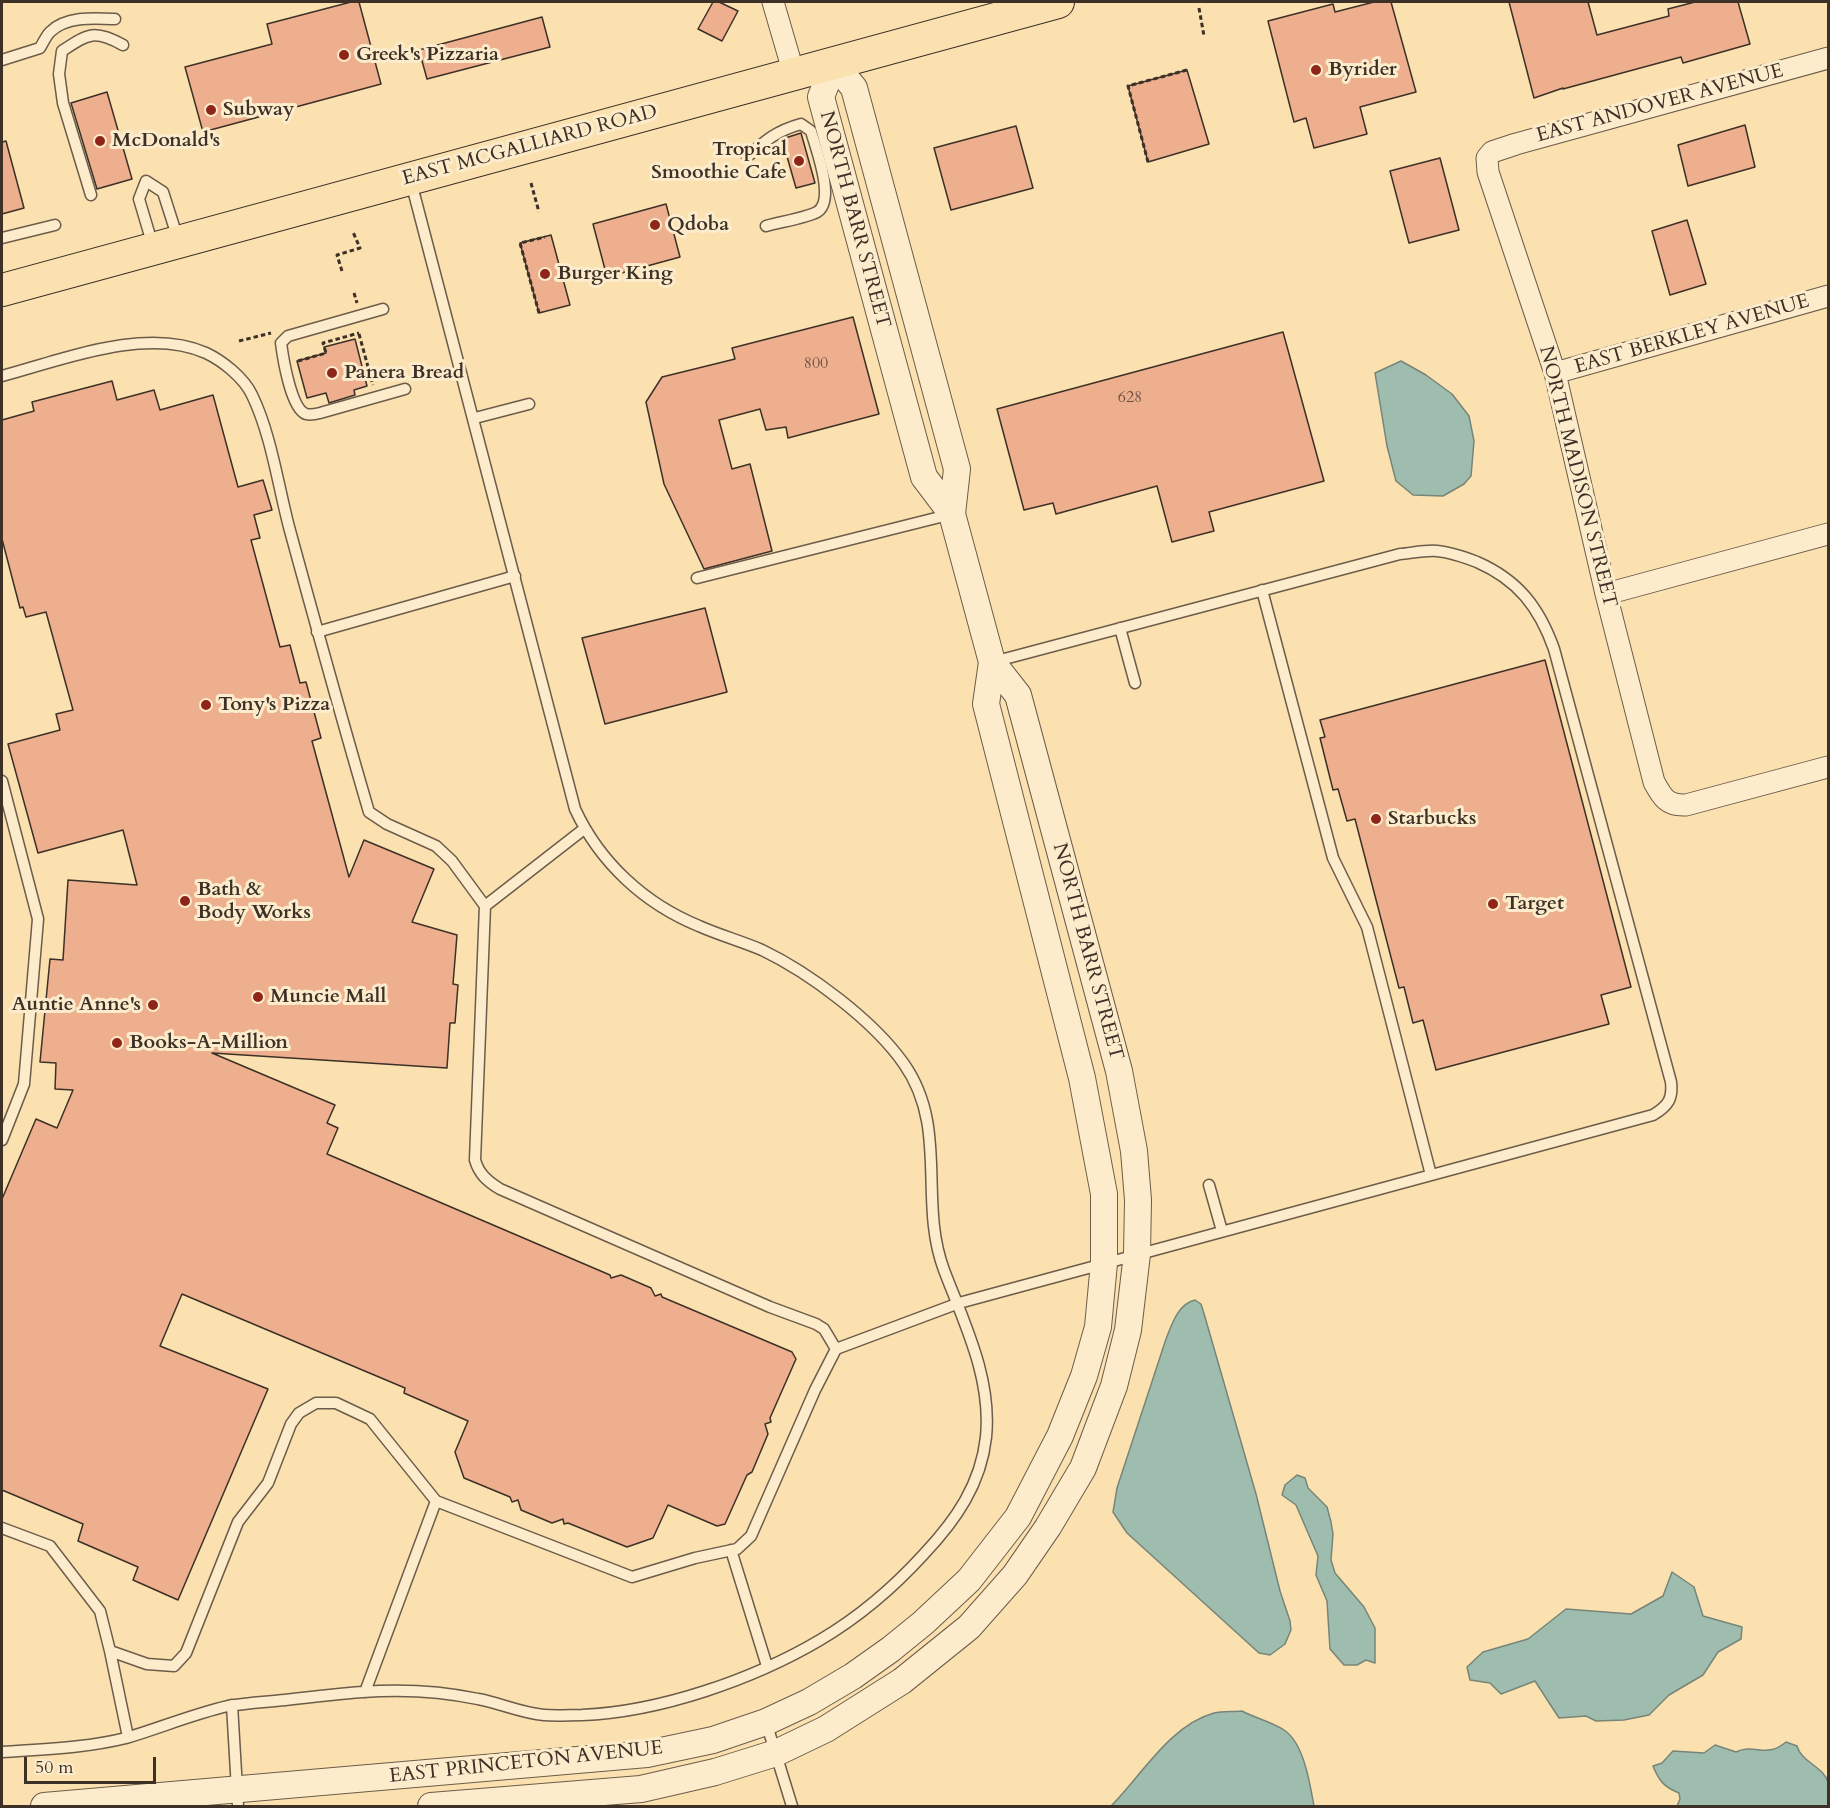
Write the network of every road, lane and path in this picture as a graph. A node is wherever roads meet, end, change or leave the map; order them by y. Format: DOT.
graph roads {
  1 [pos="773,2"];
  2 [pos="1058,2"];
  3 [pos="1199,8"];
  4 [pos="115,19"];
  5 [pos="1204,36"];
  6 [pos="123,45"];
  7 [pos="1828,58"];
  8 [pos="2,60"];
  9 [pos="834,63"];
  10 [pos="1187,70"];
  11 [pos="794,74"];
  12 [pos="1492,152"];
  13 [pos="747,157"];
  14 [pos="1148,162"];
  15 [pos="411,178"];
  16 [pos="531,183"];
  17 [pos="91,195"];
  18 [pos="538,212"];
  19 [pos="55,225"];
  20 [pos="766,226"];
  21 [pos="353,232"];
  22 [pos="545,237"];
  23 [pos="2,238"];
  24 [pos="166,245"];
  25 [pos="342,271"];
  26 [pos="2,290"];
  27 [pos="1828,296"];
  28 [pos="383,309"];
  29 [pos="539,313"];
  30 [pos="353,325"];
  31 [pos="359,333"];
  32 [pos="299,371"];
  33 [pos="1555,373"];
  34 [pos="2,376"];
  35 [pos="374,389"];
  36 [pos="405,389"];
  37 [pos="529,404"];
  38 [pos="475,418"];
  39 [pos="952,513"];
  40 [pos="1828,534"];
  41 [pos="515,576"];
  42 [pos="697,578"];
  43 [pos="1262,590"];
  44 [pos="1606,594"];
  45 [pos="1120,628"];
  46 [pos="317,632"];
  47 [pos="992,662"];
  48 [pos="1135,683"];
  49 [pos="1828,767"];
  50 [pos="2,781"];
  51 [pos="584,829"];
  52 [pos="485,906"];
  53 [pos="2,1140"];
  54 [pos="1431,1175"];
  55 [pos="1209,1185"];
  56 [pos="1222,1231"];
  57 [pos="1137,1254"];
  58 [pos="1104,1263"];
  59 [pos="959,1303"];
  60 [pos="836,1348"];
  61 [pos="436,1501"];
  62 [pos="2,1528"];
  63 [pos="731,1550"];
  64 [pos="110,1651"];
  65 [pos="767,1666"];
  66 [pos="365,1692"];
  67 [pos="232,1706"];
  68 [pos="766,1722"];
  69 [pos="129,1737"];
  70 [pos="2,1752"];
  71 [pos="776,1752"];
  72 [pos="237,1798"];
  73 [pos="44,1806"];
  74 [pos="431,1806"];
  75 [pos="792,1806"];
  1 -- 11 [label="street"];
  2 -- 9 [label="main road, EAST MCGALLIARD ROAD"];
  3 -- 5 [label="path"];
  4 -- 8 [label="lane"];
  6 -- 17 [label="lane"];
  7 -- 12 [label="street, EAST ANDOVER AVENUE"];
  9 -- 11 [label="main road, EAST MCGALLIARD ROAD"];
  9 -- 39 [label="street, NORTH BARR STREET"];
  9 -- 39 [label="street, NORTH BARR STREET"];
  10 -- 14 [label="path"];
  11 -- 15 [label="main road, EAST MCGALLIARD ROAD"];
  12 -- 33 [label="street, NORTH MADISON STREET"];
  13 -- 20 [label="lane"];
  15 -- 24 [label="main road, EAST MCGALLIARD ROAD"];
  15 -- 38 [label="lane"];
  16 -- 18 [label="path"];
  19 -- 23 [label="lane"];
  21 -- 25 [label="path"];
  22 -- 29 [label="path"];
  24 -- 24 [label="lane"];
  24 -- 26 [label="main road, EAST MCGALLIARD ROAD"];
  27 -- 33 [label="street, EAST BERKLEY AVENUE"];
  28 -- 36 [label="lane"];
  30 -- 31 [label="path"];
  31 -- 32 [label="path"];
  31 -- 35 [label="path"];
  33 -- 44 [label="street, NORTH MADISON STREET"];
  34 -- 46 [label="lane"];
  37 -- 38 [label="lane"];
  38 -- 41 [label="lane"];
  39 -- 42 [label="lane"];
  39 -- 47 [label="street, NORTH BARR STREET"];
  40 -- 44 [label="street"];
  41 -- 46 [label="lane"];
  41 -- 51 [label="lane"];
  43 -- 45 [label="lane"];
  43 -- 54 [label="lane"];
  43 -- 54 [label="lane"];
  44 -- 49 [label="street, NORTH MADISON STREET"];
  45 -- 47 [label="lane"];
  45 -- 48 [label="lane"];
  46 -- 52 [label="lane"];
  47 -- 57 [label="street, NORTH BARR STREET"];
  47 -- 58 [label="street, NORTH BARR STREET"];
  50 -- 53 [label="lane"];
  51 -- 52 [label="lane"];
  51 -- 59 [label="lane"];
  52 -- 60 [label="lane"];
  54 -- 56 [label="lane"];
  55 -- 56 [label="lane"];
  56 -- 57 [label="lane"];
  57 -- 58 [label="lane"];
  57 -- 71 [label="street, EAST PRINCETON AVENUE"];
  58 -- 59 [label="lane"];
  58 -- 68 [label="street, EAST PRINCETON AVENUE"];
  59 -- 60 [label="lane"];
  59 -- 65 [label="lane"];
  60 -- 63 [label="lane"];
  61 -- 63 [label="lane"];
  61 -- 64 [label="lane"];
  61 -- 66 [label="lane"];
  62 -- 64 [label="lane"];
  63 -- 65 [label="lane"];
  64 -- 69 [label="lane"];
  65 -- 66 [label="lane"];
  66 -- 67 [label="lane"];
  67 -- 69 [label="lane"];
  67 -- 72 [label="lane"];
  68 -- 71 [label="lane"];
  68 -- 72 [label="street, EAST PRINCETON AVENUE"];
  69 -- 70 [label="lane"];
  71 -- 74 [label="street, EAST PRINCETON AVENUE"];
  71 -- 75 [label="lane"];
  72 -- 73 [label="street, EAST PRINCETON AVENUE"];
}
